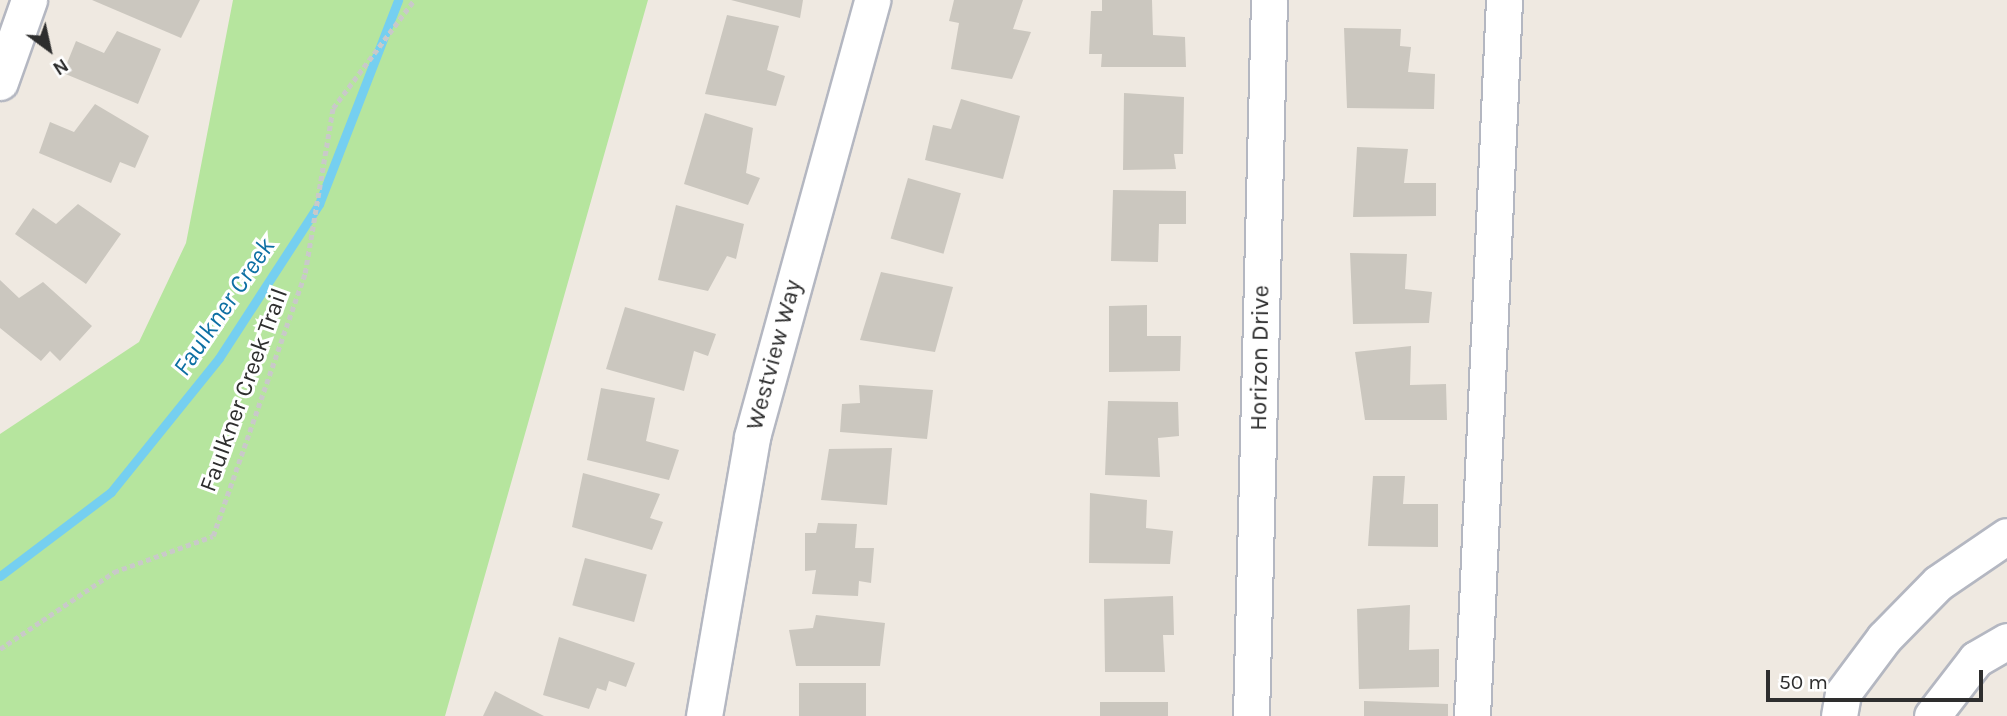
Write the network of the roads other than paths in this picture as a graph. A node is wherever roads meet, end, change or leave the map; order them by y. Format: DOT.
graph roads {
  1 [pos="29,0"];
  2 [pos="872,0"];
  3 [pos="1269,0"];
  4 [pos="1504,0"];
  5 [pos="0,82"];
  6 [pos="2007,536"];
  7 [pos="2007,641"];
  8 [pos="1839,714"];
  9 [pos="704,716"];
  10 [pos="1251,716"];
  11 [pos="1472,716"];
  12 [pos="1932,716"];
  1 -- 5 [label="street"];
  2 -- 9 [label="street, Westview Way"];
  3 -- 10 [label="street, Horizon Drive"];
  4 -- 11 [label="street"];
  6 -- 8 [label="street"];
  7 -- 12 [label="street"];
}
